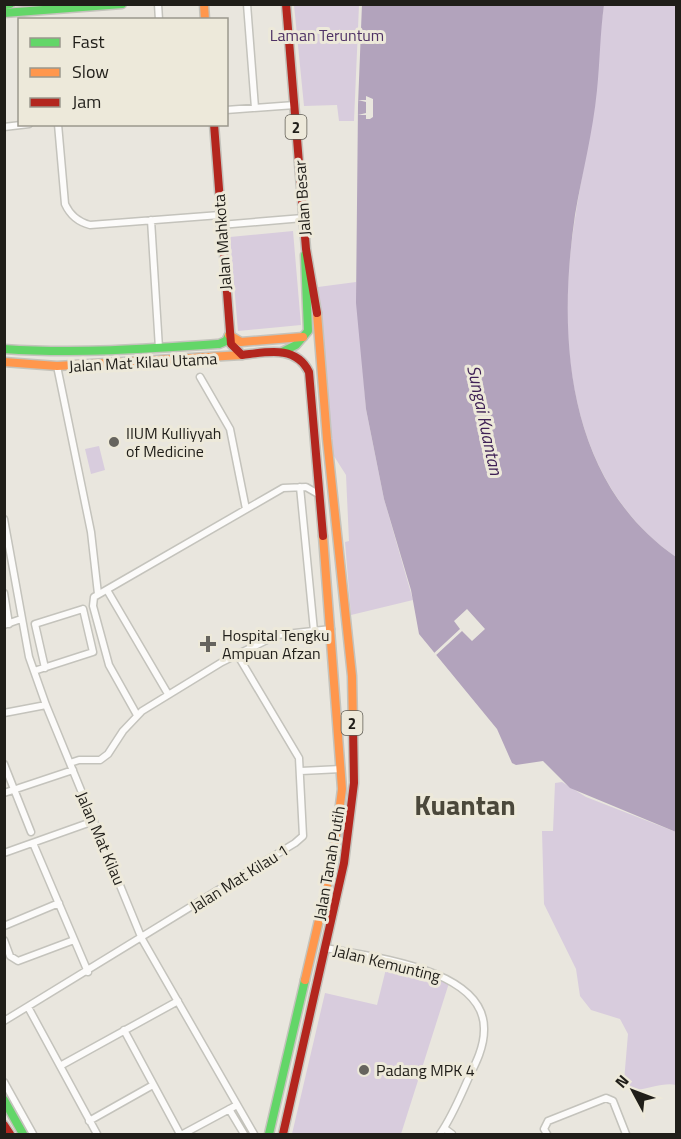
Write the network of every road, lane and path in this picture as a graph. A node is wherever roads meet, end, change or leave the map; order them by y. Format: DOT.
graph roads {
  1 [pos="10,4"];
  2 [pos="122,4"];
  3 [pos="247,4"];
  4 [pos="286,4"];
  5 [pos="4,5"];
  6 [pos="4,13"];
  7 [pos="295,105"];
  8 [pos="255,108"];
  9 [pos="228,110"];
  10 [pos="58,126"];
  11 [pos="214,126"];
  12 [pos="220,215"];
  13 [pos="303,218"];
  14 [pos="151,220"];
  15 [pos="220,225"];
  16 [pos="306,249"];
  17 [pos="229,335"];
  18 [pos="306,336"];
  19 [pos="219,344"];
  20 [pos="159,348"];
  21 [pos="4,349"];
  22 [pos="145,349"];
  23 [pos="282,352"];
  24 [pos="321,354"];
  25 [pos="242,355"];
  26 [pos="220,358"];
  27 [pos="145,360"];
  28 [pos="4,362"];
  29 [pos="57,366"];
  30 [pos="200,376"];
  31 [pos="330,468"];
  32 [pos="319,482"];
  33 [pos="300,487"];
  34 [pos="320,496"];
  35 [pos="333,497"];
  36 [pos="246,509"];
  37 [pos="4,519"];
  38 [pos="107,590"];
  39 [pos="4,594"];
  40 [pos="98,594"];
  41 [pos="21,619"];
  42 [pos="7,624"];
  43 [pos="331,629"];
  44 [pos="316,631"];
  45 [pos="347,640"];
  46 [pos="237,654"];
  47 [pos="334,658"];
  48 [pos="45,668"];
  49 [pos="34,671"];
  50 [pos="336,673"];
  51 [pos="168,694"];
  52 [pos="46,705"];
  53 [pos="4,712"];
  54 [pos="137,715"];
  55 [pos="70,763"];
  56 [pos="4,764"];
  57 [pos="341,769"];
  58 [pos="73,770"];
  59 [pos="301,771"];
  60 [pos="14,790"];
  61 [pos="4,794"];
  62 [pos="94,821"];
  63 [pos="31,832"];
  64 [pos="33,843"];
  65 [pos="4,854"];
  66 [pos="59,903"];
  67 [pos="4,926"];
  68 [pos="142,939"];
  69 [pos="4,940"];
  70 [pos="75,940"];
  71 [pos="326,948"];
  72 [pos="88,972"];
  73 [pos="178,1000"];
  74 [pos="28,1007"];
  75 [pos="4,1021"];
  76 [pos="124,1030"];
  77 [pos="60,1066"];
  78 [pos="4,1082"];
  79 [pos="153,1085"];
  80 [pos="4,1100"];
  81 [pos="237,1105"];
  82 [pos="229,1108"];
  83 [pos="89,1121"];
  84 [pos="4,1125"];
  85 [pos="444,1128"];
  86 [pos="545,1132"];
  87 [pos="10,1134"];
  88 [pos="23,1134"];
  89 [pos="33,1134"];
  90 [pos="96,1134"];
  91 [pos="182,1134"];
  92 [pos="244,1134"];
  93 [pos="254,1134"];
  94 [pos="269,1134"];
  95 [pos="283,1134"];
  96 [pos="440,1134"];
  97 [pos="452,1134"];
  98 [pos="625,1134"];
  1 -- 5 [label="main road"];
  2 -- 6 [label="main road"];
  3 -- 8 [label="street"];
  4 -- 7 [label="main road, Jalan Besar / 2"];
  7 -- 8 [label="street"];
  7 -- 13 [label="main road, Jalan Besar / 2"];
  8 -- 9 [label="street"];
  10 -- 14 [label="street"];
  11 -- 12 [label="main road, Jalan Mahkota"];
  12 -- 14 [label="street"];
  12 -- 15 [label="main road, Jalan Mahkota"];
  13 -- 15 [label="street"];
  13 -- 16 [label="main road, Jalan Besar / 2"];
  14 -- 20 [label="street"];
  15 -- 17 [label="main road, Jalan Mahkota"];
  16 -- 18 [label="main road"];
  16 -- 24 [label="main road, Jalan Besar / 2"];
  17 -- 18 [label="main road"];
  17 -- 19 [label="main road, Jalan Mat Kilau Utama"];
  17 -- 25 [label="main road, Jalan Mahkota"];
  18 -- 23 [label="main road"];
  19 -- 20 [label="main road, Jalan Mat Kilau Utama"];
  19 -- 26 [label="main road"];
  20 -- 22 [label="main road, Jalan Mat Kilau Utama"];
  21 -- 22 [label="main road, Jalan Mat Kilau Utama"];
  22 -- 27 [label="main road"];
  23 -- 25 [label="main road, Jalan Mat Kilau Utama"];
  23 -- 32 [label="main road, Jalan Tanah Putih / 2"];
  24 -- 31 [label="main road, Jalan Tanah Putih / 2"];
  25 -- 26 [label="main road, Jalan Mat Kilau Utama"];
  26 -- 27 [label="main road, Jalan Mat Kilau Utama"];
  27 -- 29 [label="main road, Jalan Mat Kilau Utama"];
  28 -- 29 [label="main road, Jalan Mat Kilau Utama"];
  29 -- 40 [label="street"];
  30 -- 36 [label="street"];
  31 -- 32 [label="main road"];
  31 -- 35 [label="main road, Jalan Tanah Putih / 2"];
  32 -- 33 [label="street"];
  32 -- 34 [label="main road, Jalan Tanah Putih / 2"];
  32 -- 35 [label="main road"];
  33 -- 34 [label="street"];
  33 -- 36 [label="street"];
  33 -- 44 [label="street"];
  34 -- 43 [label="main road, Jalan Tanah Putih / 2"];
  35 -- 45 [label="main road, Jalan Tanah Putih / 2"];
  36 -- 38 [label="street"];
  37 -- 41 [label="street, Jalan Mat Kilau"];
  38 -- 40 [label="street"];
  38 -- 51 [label="street"];
  39 -- 42 [label="street"];
  40 -- 54 [label="street"];
  41 -- 42 [label="street"];
  41 -- 49 [label="street, Jalan Mat Kilau"];
  43 -- 44 [label="street"];
  43 -- 47 [label="main road, Jalan Tanah Putih / 2"];
  44 -- 46 [label="street"];
  44 -- 47 [label="street"];
  45 -- 50 [label="main road"];
  45 -- 71 [label="main road, Jalan Tanah Putih / 2"];
  46 -- 51 [label="street"];
  46 -- 59 [label="street, Jalan Mat Kilau 1"];
  47 -- 50 [label="main road, Jalan Tanah Putih / 2"];
  48 -- 48 [label="street"];
  48 -- 49 [label="street"];
  49 -- 52 [label="street, Jalan Mat Kilau"];
  50 -- 57 [label="main road, Jalan Tanah Putih / 2"];
  51 -- 54 [label="street"];
  52 -- 53 [label="street"];
  52 -- 55 [label="street, Jalan Mat Kilau"];
  54 -- 55 [label="street"];
  55 -- 58 [label="street, Jalan Mat Kilau"];
  56 -- 60 [label="street"];
  57 -- 59 [label="street"];
  57 -- 94 [label="main road, Jalan Tanah Putih / 2"];
  58 -- 60 [label="street"];
  58 -- 62 [label="street, Jalan Mat Kilau"];
  59 -- 68 [label="street, Jalan Mat Kilau 1"];
  60 -- 61 [label="street"];
  60 -- 63 [label="street"];
  62 -- 64 [label="street"];
  62 -- 68 [label="street, Jalan Mat Kilau"];
  64 -- 65 [label="street"];
  64 -- 66 [label="street"];
  66 -- 67 [label="street"];
  66 -- 70 [label="street"];
  68 -- 72 [label="street, Jalan Mat Kilau 1"];
  68 -- 73 [label="street, Jalan Mat Kilau"];
  69 -- 70 [label="street"];
  70 -- 72 [label="street"];
  71 -- 85 [label="street, Jalan Kemunting"];
  71 -- 95 [label="main road, Jalan Tanah Putih / 2"];
  72 -- 74 [label="street, Jalan Mat Kilau 1"];
  73 -- 76 [label="street"];
  73 -- 81 [label="street, Jalan Mat Kilau"];
  74 -- 75 [label="street, Jalan Mat Kilau 1"];
  74 -- 77 [label="street"];
  76 -- 77 [label="street"];
  76 -- 79 [label="street"];
  77 -- 83 [label="street"];
  78 -- 89 [label="street"];
  79 -- 83 [label="street"];
  79 -- 91 [label="street"];
  80 -- 88 [label="main road"];
  81 -- 82 [label="street"];
  81 -- 93 [label="street, Jalan Mat Kilau"];
  82 -- 91 [label="street"];
  82 -- 92 [label="street"];
  83 -- 90 [label="street"];
  84 -- 87 [label="main road"];
  85 -- 96 [label="street, Jalan Kemunting"];
  85 -- 97 [label="street"];
  86 -- 98 [label="street"];
}
